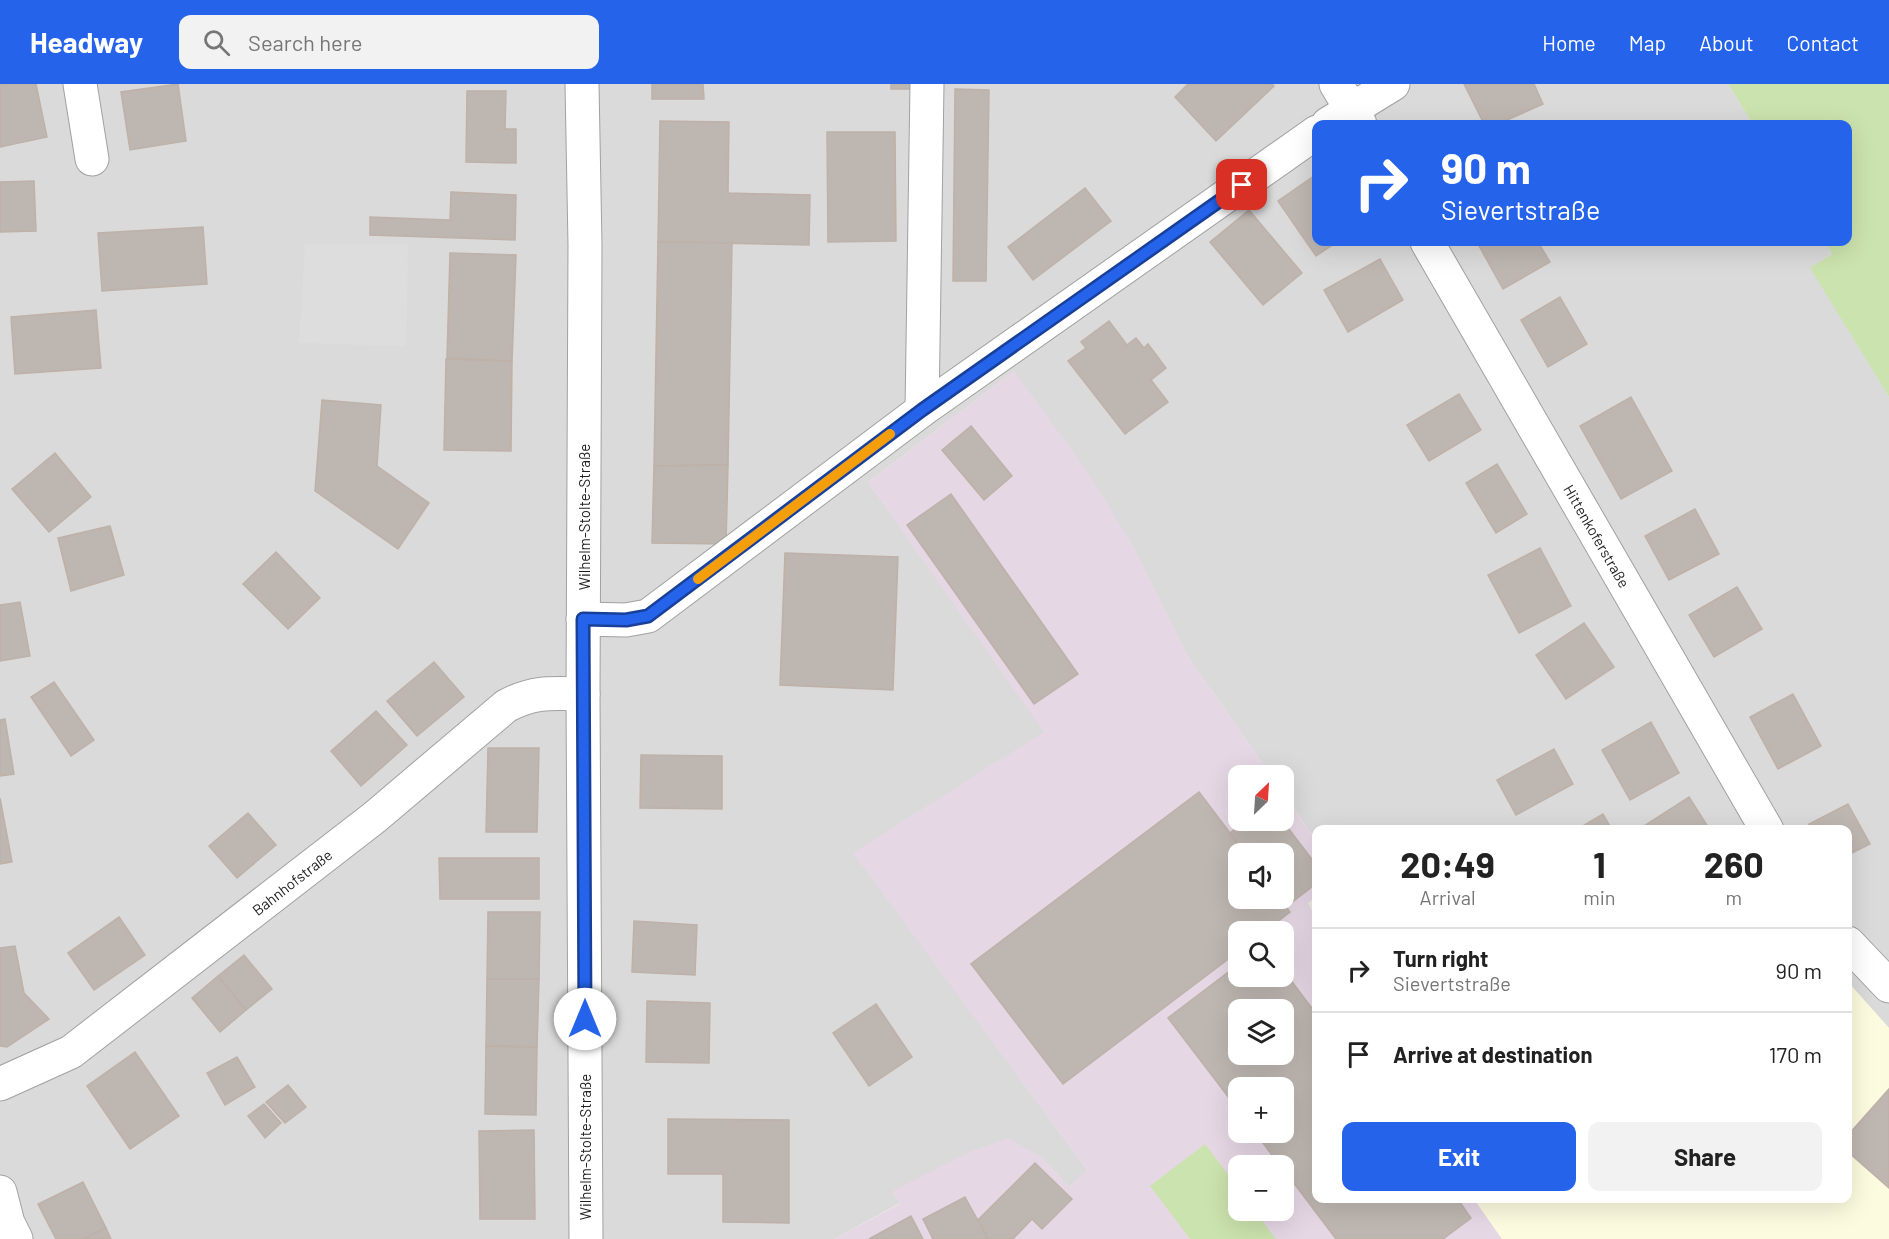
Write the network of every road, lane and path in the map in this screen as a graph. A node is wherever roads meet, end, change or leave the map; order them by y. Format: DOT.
graph roads {
  1 [pos="80,84"];
  2 [pos="582,84"];
  3 [pos="927,84"];
  4 [pos="1393,84"];
  5 [pos="1344,110"];
  6 [pos="1312,136"];
  7 [pos="92,159"];
  8 [pos="1429,246"];
  9 [pos="922,410"];
  10 [pos="583,619"];
  11 [pos="583,694"];
  12 [pos="1764,825"];
  13 [pos="1852,947"];
  14 [pos="1889,986"];
  15 [pos="0,1084"];
  16 [pos="0,1192"];
  17 [pos="16,1239"];
  18 [pos="586,1239"];
  1 -- 7 [label="street"];
  2 -- 10 [label="street, Wilhelm-Stolte-Straße"];
  3 -- 9 [label="street"];
  4 -- 5 [label="street"];
  6 -- 9 [label="street"];
  8 -- 12 [label="street, Hittenkoferstraße"];
  9 -- 10 [label="street"];
  10 -- 11 [label="street, Wilhelm-Stolte-Straße"];
  11 -- 15 [label="street, Bahnhofstraße"];
  11 -- 18 [label="street, Wilhelm-Stolte-Straße"];
  13 -- 14 [label="street"];
  16 -- 17 [label="street"];
}
